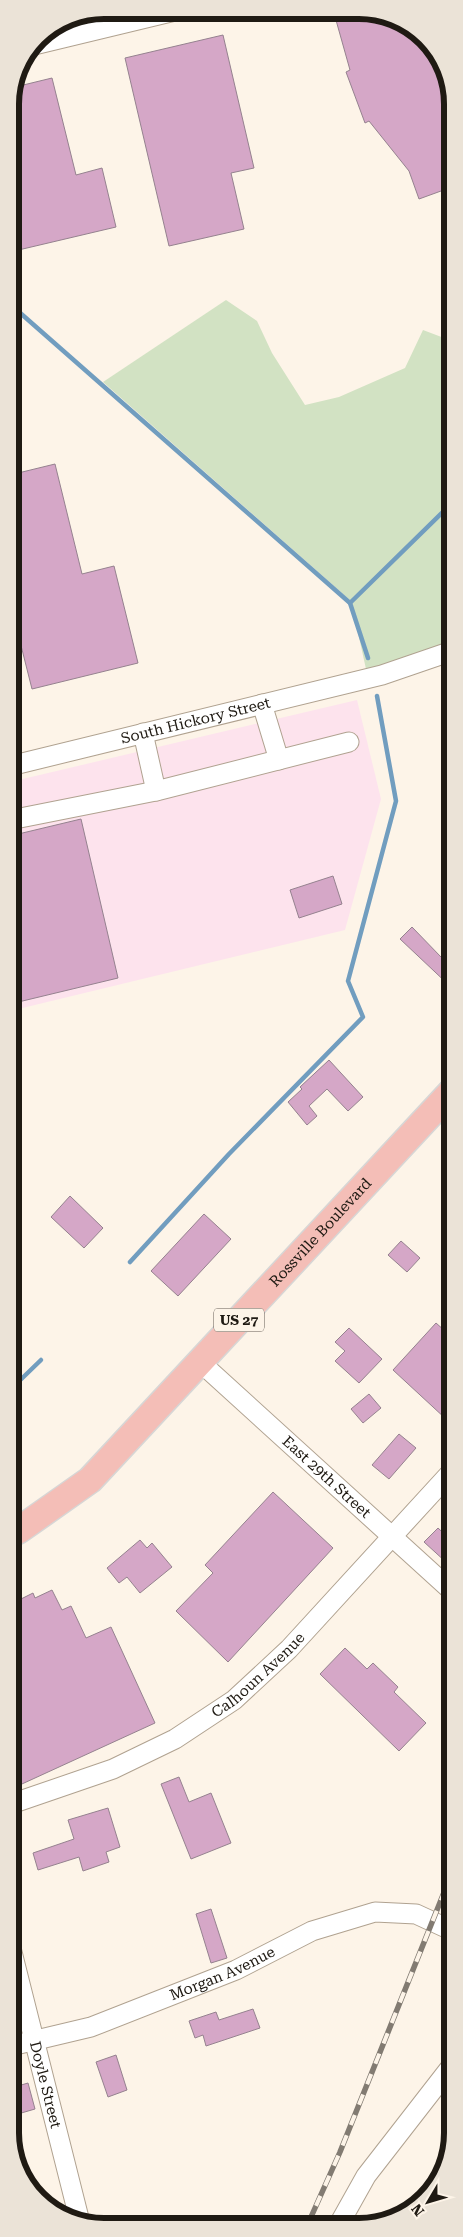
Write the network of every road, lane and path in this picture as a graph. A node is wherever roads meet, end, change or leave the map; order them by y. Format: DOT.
graph roads {
  1 [pos="111,19"];
  2 [pos="87,22"];
  3 [pos="52,37"];
  4 [pos="444,654"];
  5 [pos="262,704"];
  6 [pos="143,733"];
  7 [pos="349,742"];
  8 [pos="278,760"];
  9 [pos="19,764"];
  10 [pos="156,791"];
  11 [pos="19,818"];
  12 [pos="444,1099"];
  13 [pos="200,1362"];
  14 [pos="444,1480"];
  15 [pos="19,1530"];
  16 [pos="393,1536"];
  17 [pos="444,1584"];
  18 [pos="19,1801"];
  19 [pos="444,1926"];
  20 [pos="19,1979"];
  21 [pos="35,2040"];
  22 [pos="19,2044"];
  23 [pos="444,2076"];
  24 [pos="78,2215"];
  25 [pos="342,2218"];
  1 -- 2 [label="street"];
  2 -- 3 [label="street"];
  4 -- 5 [label="street, South Hickory Street"];
  5 -- 6 [label="street, South Hickory Street"];
  5 -- 8 [label="street"];
  6 -- 9 [label="street, South Hickory Street"];
  6 -- 10 [label="street"];
  7 -- 8 [label="street"];
  8 -- 10 [label="street"];
  10 -- 11 [label="street"];
  12 -- 13 [label="highway, Rossville Boulevard / US 27"];
  13 -- 15 [label="highway, Rossville Boulevard / US 27"];
  13 -- 16 [label="street, East 29th Street"];
  14 -- 16 [label="street, Calhoun Avenue"];
  16 -- 17 [label="street, East 29th Street"];
  16 -- 18 [label="street, Calhoun Avenue"];
  19 -- 21 [label="street, Morgan Avenue"];
  20 -- 21 [label="street, Doyle Street"];
  21 -- 22 [label="street, Morgan Avenue"];
  21 -- 24 [label="street, Doyle Street"];
  23 -- 25 [label="street"];
}
